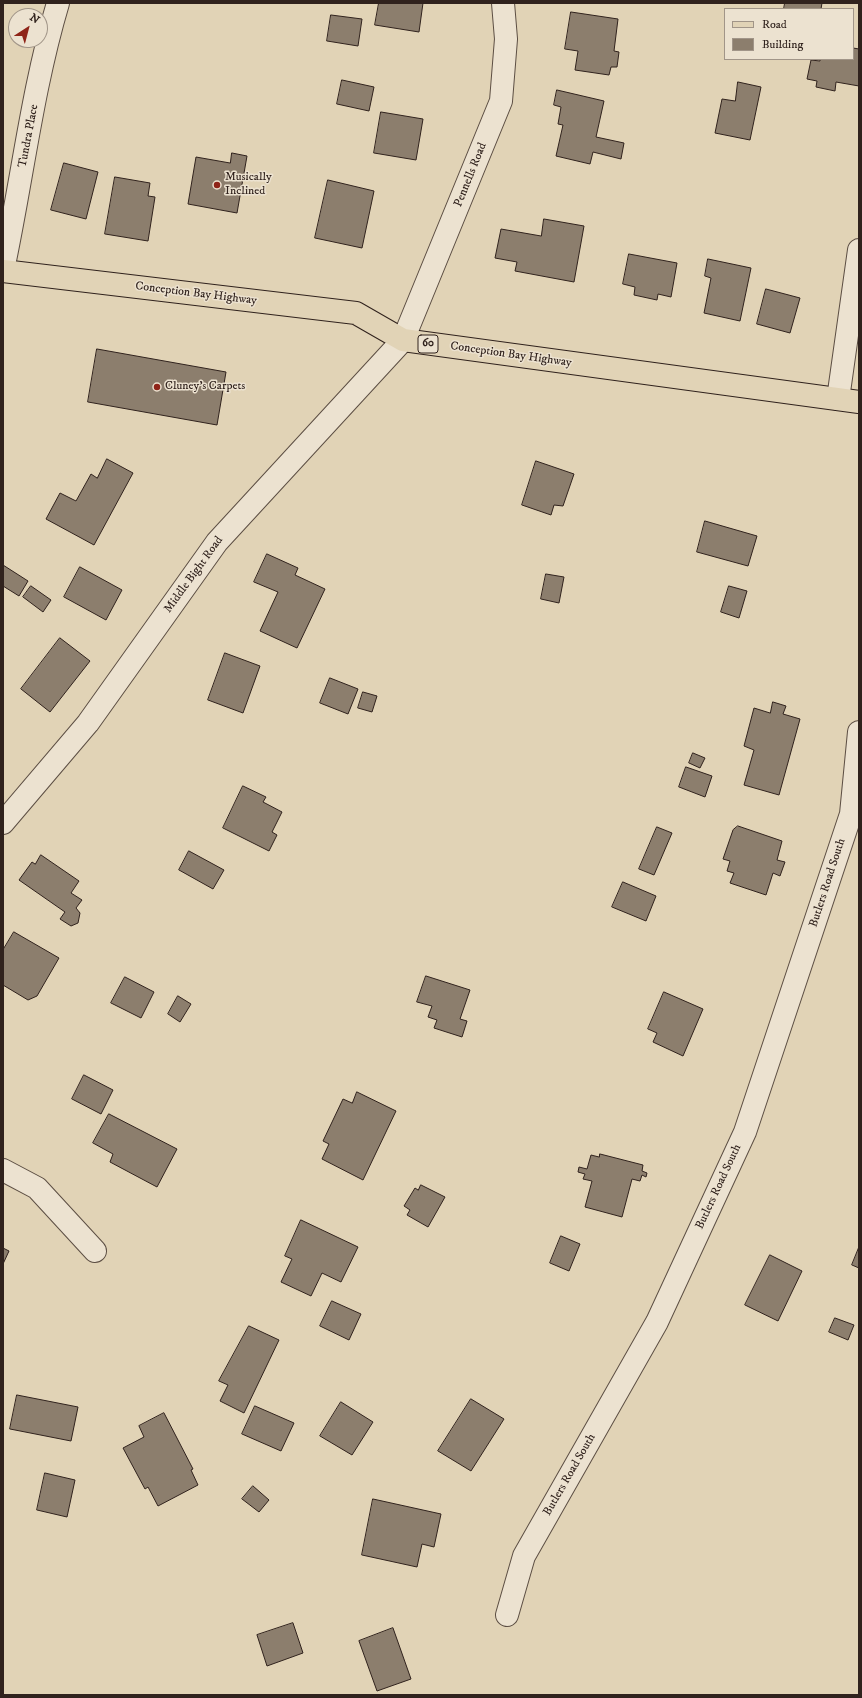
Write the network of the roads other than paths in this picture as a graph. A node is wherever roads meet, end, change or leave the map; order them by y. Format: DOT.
graph roads {
  1 [pos="58,3"];
  2 [pos="503,3"];
  3 [pos="859,250"];
  4 [pos="3,270"];
  5 [pos="403,340"];
  6 [pos="848,400"];
  7 [pos="859,732"];
  8 [pos="3,823"];
  9 [pos="3,1170"];
  10 [pos="95,1251"];
  11 [pos="507,1615"];
  1 -- 4 [label="street, Tundra Place"];
  2 -- 5 [label="street, Pennells Road"];
  3 -- 6 [label="street"];
  4 -- 5 [label="main road, Conception Bay Highway / 60"];
  5 -- 6 [label="main road, Conception Bay Highway / 60"];
  5 -- 8 [label="street, Middle Bight Road"];
  7 -- 11 [label="street, Butlers Road South"];
  9 -- 10 [label="street"];
}
